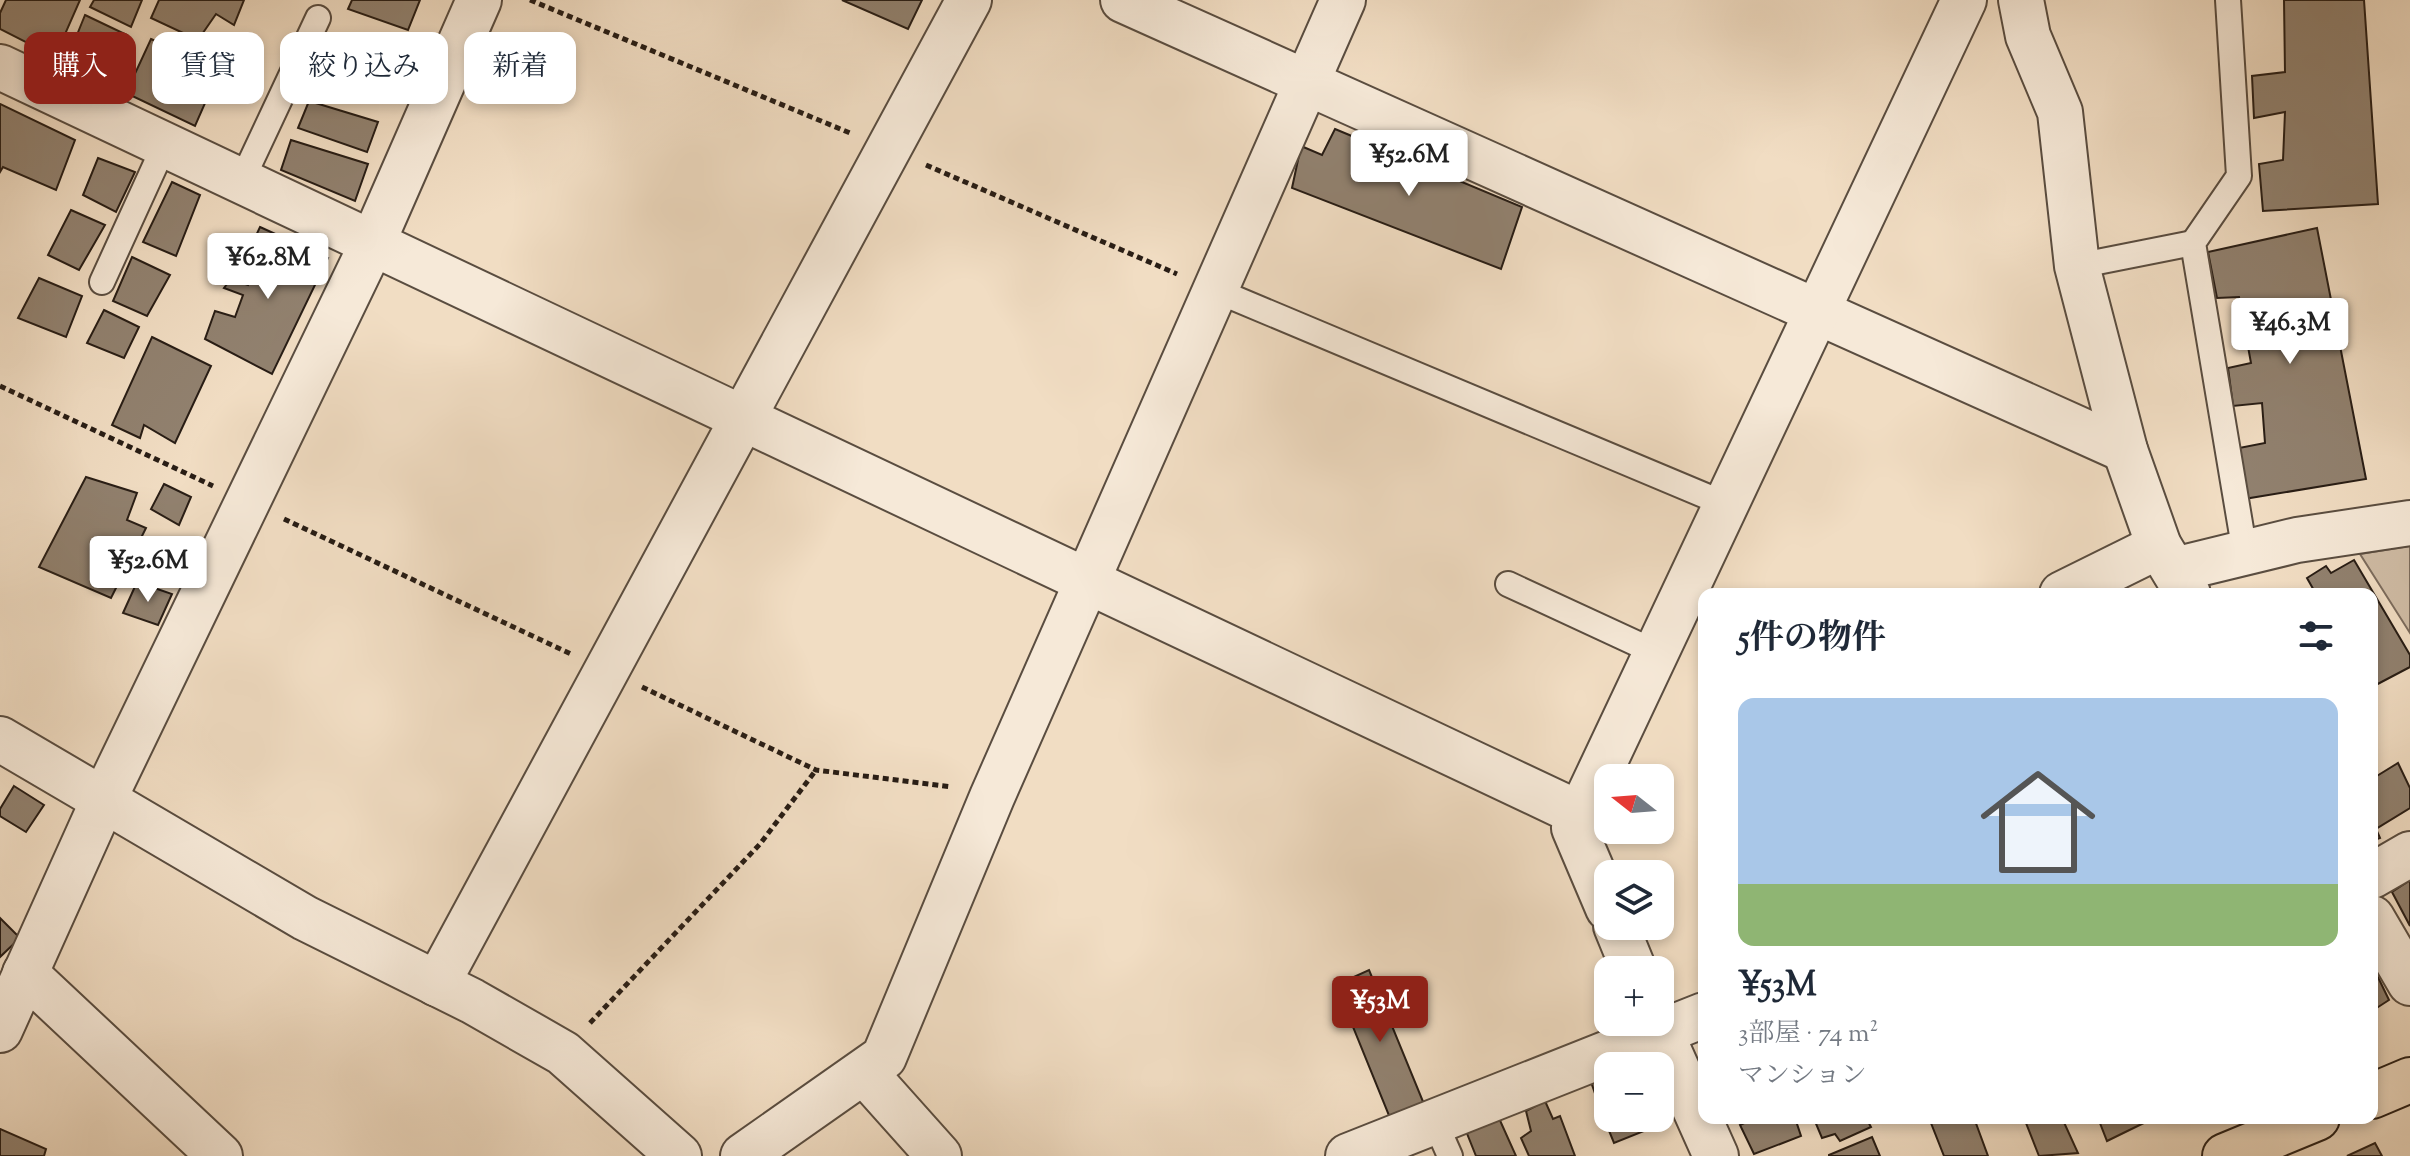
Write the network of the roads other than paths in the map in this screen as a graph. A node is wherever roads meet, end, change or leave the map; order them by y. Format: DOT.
graph roads {
  1 [pos="479,0"];
  2 [pos="969,0"];
  3 [pos="1123,0"];
  4 [pos="1343,0"];
  5 [pos="1964,0"];
  6 [pos="2021,0"];
  7 [pos="2228,0"];
  8 [pos="318,18"];
  9 [pos="0,67"];
  10 [pos="1308,80"];
  11 [pos="165,144"];
  12 [pos="242,180"];
  13 [pos="373,242"];
  14 [pos="2193,243"];
  15 [pos="2077,266"];
  16 [pos="102,282"];
  17 [pos="1215,290"];
  18 [pos="1817,312"];
  19 [pos="744,418"];
  20 [pos="2125,450"];
  21 [pos="1725,504"];
  22 [pos="2410,523"];
  23 [pos="2245,553"];
  24 [pos="2174,570"];
  25 [pos="1089,581"];
  26 [pos="1508,584"];
  27 [pos="2090,588"];
  28 [pos="1655,652"];
  29 [pos="0,739"];
  30 [pos="103,801"];
  31 [pos="1580,814"];
  32 [pos="2410,854"];
  33 [pos="2378,873"];
  34 [pos="1594,875"];
  35 [pos="2378,928"];
  36 [pos="25,973"];
  37 [pos="2410,983"];
  38 [pos="437,984"];
  39 [pos="1698,1017"];
  40 [pos="1674,1023"];
  41 [pos="0,1030"];
  42 [pos="1641,1036"];
  43 [pos="1662,1036"];
  44 [pos="864,1072"];
  45 [pos="2410,1080"];
  46 [pos="2378,1093"];
  47 [pos="1698,1116"];
  48 [pos="1702,1124"];
  49 [pos="2302,1124"];
  50 [pos="2268,1137"];
  51 [pos="1443,1139"];
  52 [pos="220,1156"];
  53 [pos="679,1156"];
  54 [pos="743,1156"];
  55 [pos="939,1156"];
  56 [pos="1348,1156"];
  57 [pos="1716,1156"];
  58 [pos="2225,1156"];
  1 -- 13 [label="street"];
  2 -- 19 [label="street"];
  3 -- 10 [label="street"];
  4 -- 10 [label="street"];
  5 -- 18 [label="street"];
  6 -- 15 [label="street"];
  7 -- 14 [label="lane"];
  8 -- 12 [label="lane"];
  9 -- 11 [label="street"];
  10 -- 17 [label="street"];
  10 -- 18 [label="street"];
  11 -- 12 [label="street"];
  11 -- 16 [label="lane"];
  12 -- 13 [label="street"];
  13 -- 19 [label="street"];
  13 -- 30 [label="street"];
  14 -- 15 [label="lane"];
  14 -- 23 [label="lane"];
  15 -- 20 [label="street"];
  17 -- 21 [label="lane"];
  17 -- 25 [label="street"];
  18 -- 20 [label="street"];
  18 -- 21 [label="street"];
  19 -- 25 [label="street"];
  19 -- 38 [label="street"];
  20 -- 24 [label="street"];
  21 -- 28 [label="street"];
  22 -- 23 [label="street"];
  23 -- 24 [label="street"];
  24 -- 27 [label="street"];
  25 -- 31 [label="street"];
  25 -- 44 [label="street"];
  26 -- 28 [label="lane"];
  28 -- 31 [label="street"];
  29 -- 30 [label="street"];
  30 -- 36 [label="street"];
  30 -- 38 [label="street"];
  31 -- 34 [label="street"];
  32 -- 33 [label="street"];
  35 -- 37 [label="street"];
  36 -- 41 [label="street"];
  36 -- 52 [label="street"];
  38 -- 53 [label="street"];
  39 -- 40 [label="street"];
  42 -- 51 [label="street"];
  43 -- 47 [label="street"];
  44 -- 54 [label="street"];
  44 -- 55 [label="street"];
  45 -- 46 [label="main road"];
  48 -- 57 [label="street"];
  49 -- 50 [label="main road"];
  50 -- 58 [label="main road"];
  51 -- 56 [label="street"];
}
